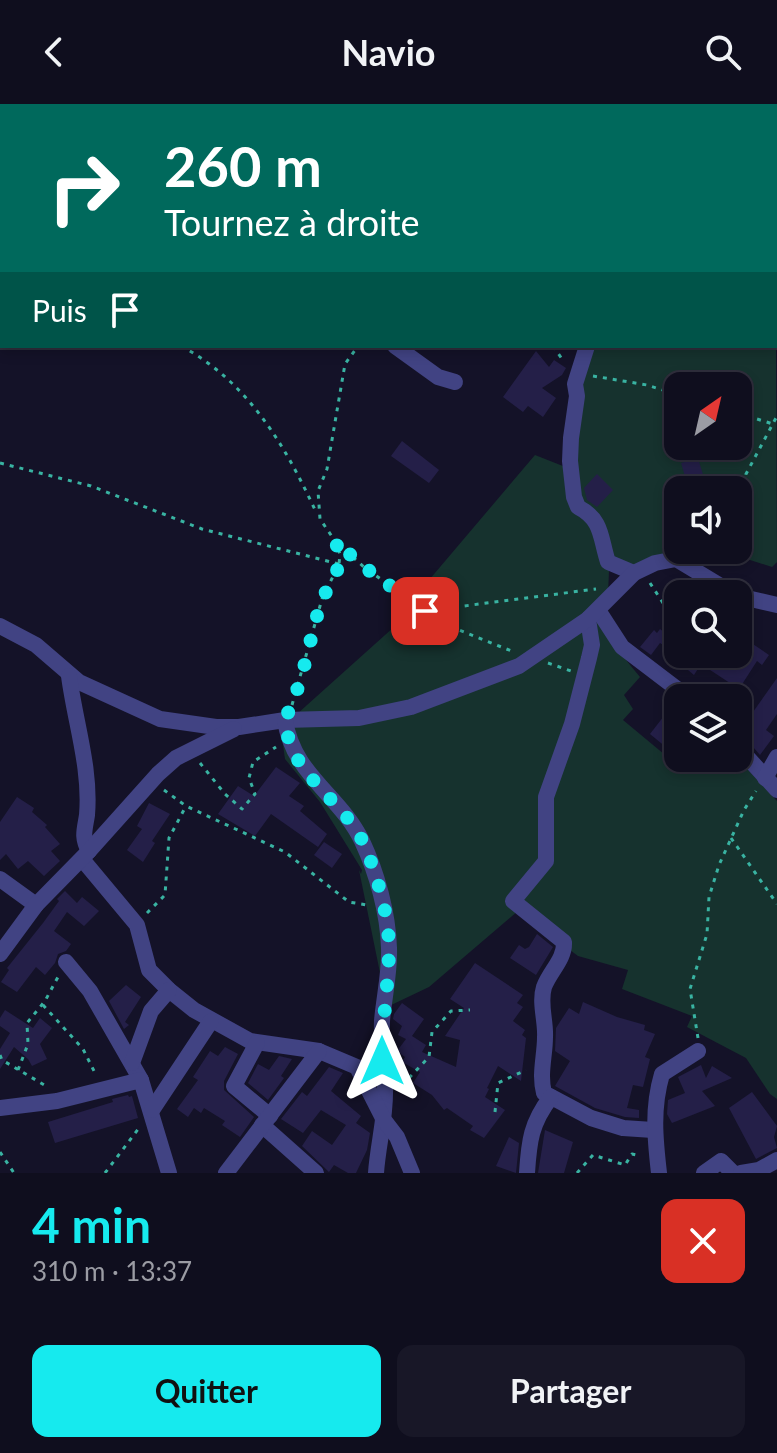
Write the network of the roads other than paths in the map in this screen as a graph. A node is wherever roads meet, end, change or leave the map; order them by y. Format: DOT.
graph roads {
  1 [pos="398,348"];
  2 [pos="586,348"];
  3 [pos="455,382"];
  4 [pos="638,571"];
  5 [pos="711,580"];
  6 [pos="752,599"];
  7 [pos="777,605"];
  8 [pos="593,615"];
  9 [pos="0,626"];
  10 [pos="69,676"];
  11 [pos="671,684"];
  12 [pos="285,720"];
  13 [pos="239,727"];
  14 [pos="777,757"];
  15 [pos="752,763"];
  16 [pos="771,784"];
  17 [pos="86,855"];
  18 [pos="0,879"];
  19 [pos="36,905"];
  20 [pos="0,954"];
  21 [pos="66,962"];
  22 [pos="169,990"];
  23 [pos="211,1021"];
  24 [pos="257,1043"];
  25 [pos="319,1051"];
  26 [pos="698,1051"];
  27 [pos="132,1063"];
  28 [pos="141,1080"];
  29 [pos="551,1097"];
  30 [pos="0,1108"];
  31 [pos="152,1110"];
  32 [pos="266,1120"];
  33 [pos="384,1120"];
  34 [pos="653,1130"];
  35 [pos="777,1160"];
  36 [pos="658,1166"];
  37 [pos="169,1173"];
  38 [pos="226,1173"];
  39 [pos="316,1173"];
  40 [pos="376,1173"];
  41 [pos="412,1173"];
  42 [pos="527,1173"];
  43 [pos="704,1173"];
  44 [pos="733,1173"];
  45 [pos="741,1173"];
  1 -- 3 [label="street"];
  2 -- 4 [label="street"];
  4 -- 5 [label="street"];
  4 -- 8 [label="street"];
  6 -- 7 [label="street"];
  8 -- 11 [label="street"];
  8 -- 12 [label="street"];
  8 -- 29 [label="street"];
  9 -- 10 [label="street"];
  10 -- 13 [label="street"];
  10 -- 17 [label="street"];
  12 -- 13 [label="street"];
  12 -- 33 [label="street"];
  13 -- 17 [label="street"];
  14 -- 16 [label="street"];
  15 -- 16 [label="street"];
  17 -- 19 [label="street"];
  17 -- 22 [label="street"];
  18 -- 19 [label="street"];
  19 -- 20 [label="street"];
  21 -- 27 [label="street"];
  22 -- 23 [label="street"];
  22 -- 27 [label="street"];
  23 -- 24 [label="street"];
  23 -- 31 [label="street"];
  24 -- 25 [label="street"];
  24 -- 32 [label="street"];
  25 -- 32 [label="street"];
  25 -- 33 [label="street"];
  26 -- 34 [label="street"];
  27 -- 28 [label="street"];
  28 -- 30 [label="street"];
  28 -- 31 [label="street"];
  29 -- 34 [label="street"];
  29 -- 42 [label="street"];
  31 -- 37 [label="street"];
  32 -- 38 [label="street"];
  32 -- 39 [label="street"];
  33 -- 40 [label="street"];
  33 -- 41 [label="street"];
  34 -- 36 [label="street"];
  35 -- 45 [label="street"];
  43 -- 44 [label="street"];
}
